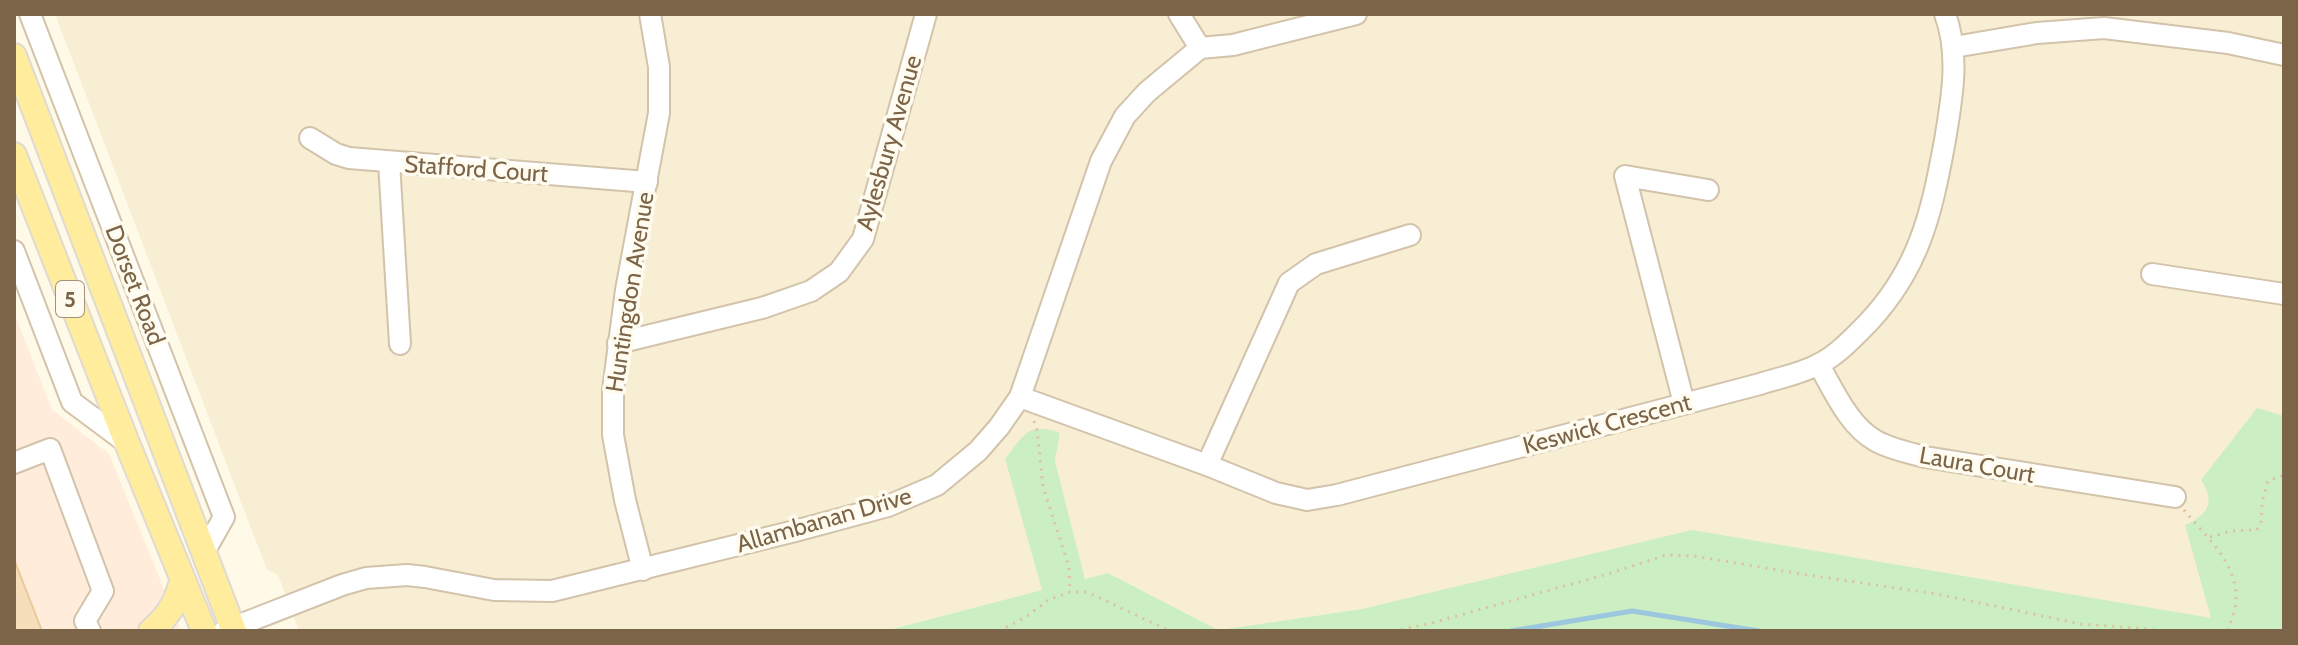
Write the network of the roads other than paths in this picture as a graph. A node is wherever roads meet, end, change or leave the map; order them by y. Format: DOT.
graph roads {
  1 [pos="30,14"];
  2 [pos="650,14"];
  3 [pos="926,14"];
  4 [pos="1179,14"];
  5 [pos="1356,14"];
  6 [pos="1945,14"];
  7 [pos="1954,47"];
  8 [pos="1200,48"];
  9 [pos="2284,55"];
  10 [pos="14,56"];
  11 [pos="310,138"];
  12 [pos="14,155"];
  13 [pos="389,162"];
  14 [pos="647,182"];
  15 [pos="1708,190"];
  16 [pos="1410,235"];
  17 [pos="14,251"];
  18 [pos="2152,274"];
  19 [pos="2284,294"];
  20 [pos="618,343"];
  21 [pos="400,344"];
  22 [pos="1819,365"];
  23 [pos="1030,401"];
  24 [pos="1684,403"];
  25 [pos="127,443"];
  26 [pos="14,463"];
  27 [pos="1207,465"];
  28 [pos="2175,497"];
  29 [pos="203,554"];
  30 [pos="643,570"];
  31 [pos="182,582"];
  32 [pos="87,626"];
  33 [pos="230,630"];
  34 [pos="151,631"];
  35 [pos="204,631"];
  1 -- 29 [label="street, Dorset Road"];
  2 -- 14 [label="street, Huntingdon Avenue"];
  3 -- 20 [label="street, Aylesbury Avenue"];
  4 -- 8 [label="street"];
  5 -- 8 [label="street"];
  6 -- 7 [label="street, Keswick Crescent"];
  7 -- 9 [label="street"];
  7 -- 22 [label="street, Keswick Crescent"];
  8 -- 23 [label="street, Allambanan Drive"];
  10 -- 29 [label="main road, Dorset Road / 5"];
  11 -- 13 [label="street, Stafford Court"];
  12 -- 25 [label="main road, 5"];
  13 -- 14 [label="street, Stafford Court"];
  13 -- 21 [label="street"];
  14 -- 20 [label="street, Huntingdon Avenue"];
  15 -- 24 [label="street"];
  16 -- 27 [label="street"];
  17 -- 25 [label="street"];
  18 -- 19 [label="street"];
  20 -- 30 [label="street, Huntingdon Avenue"];
  22 -- 24 [label="street, Keswick Crescent"];
  22 -- 28 [label="street, Laura Court"];
  23 -- 27 [label="street, Keswick Crescent"];
  23 -- 30 [label="street, Allambanan Drive"];
  24 -- 27 [label="street, Keswick Crescent"];
  25 -- 31 [label="main road, 5"];
  26 -- 32 [label="street"];
  29 -- 33 [label="main road, Dorset Road / 5"];
  30 -- 33 [label="street, Allambanan Drive"];
  31 -- 34 [label="main road"];
  31 -- 35 [label="main road, 5"];
}
